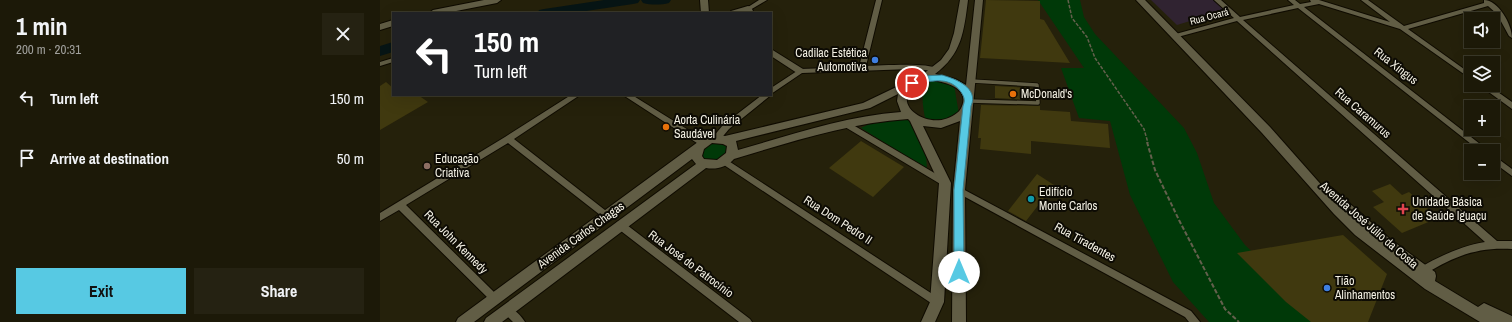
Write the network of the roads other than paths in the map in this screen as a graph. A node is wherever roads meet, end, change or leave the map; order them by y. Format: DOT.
graph roads {
  1 [pos="497,0"];
  2 [pos="704,0"];
  3 [pos="764,0"];
  4 [pos="879,0"];
  5 [pos="964,0"];
  6 [pos="980,0"];
  7 [pos="1140,0"];
  8 [pos="1217,0"];
  9 [pos="1291,0"];
  10 [pos="1364,0"];
  11 [pos="1483,0"];
  12 [pos="1316,1"];
  13 [pos="1490,3"];
  14 [pos="1299,6"];
  15 [pos="749,11"];
  16 [pos="438,12"];
  17 [pos="704,12"];
  18 [pos="1238,19"];
  19 [pos="392,23"];
  20 [pos="380,27"];
  21 [pos="1403,28"];
  22 [pos="1174,36"];
  23 [pos="1512,36"];
  24 [pos="772,53"];
  25 [pos="392,60"];
  26 [pos="380,64"];
  27 [pos="862,68"];
  28 [pos="934,69"];
  29 [pos="800,71"];
  30 [pos="1464,72"];
  31 [pos="917,81"];
  32 [pos="972,81"];
  33 [pos="772,91"];
  34 [pos="1493,92"];
  35 [pos="574,96"];
  36 [pos="628,96"];
  37 [pos="767,96"];
  38 [pos="968,104"];
  39 [pos="1512,106"];
  40 [pos="911,117"];
  41 [pos="848,125"];
  42 [pos="508,139"];
  43 [pos="721,139"];
  44 [pos="1476,144"];
  45 [pos="701,145"];
  46 [pos="727,158"];
  47 [pos="1292,160"];
  48 [pos="704,164"];
  49 [pos="1500,164"];
  50 [pos="1512,173"];
  51 [pos="945,183"];
  52 [pos="958,190"];
  53 [pos="400,204"];
  54 [pos="608,216"];
  55 [pos="380,217"];
  56 [pos="620,225"];
  57 [pos="1494,244"];
  58 [pos="1512,245"];
  59 [pos="1422,271"];
  60 [pos="494,298"];
  61 [pos="938,302"];
  62 [pos="507,310"];
  63 [pos="962,320"];
  64 [pos="463,322"];
  65 [pos="491,322"];
  66 [pos="520,322"];
  67 [pos="747,322"];
  68 [pos="928,322"];
  69 [pos="1195,322"];
  70 [pos="1492,322"];
  71 [pos="1510,322"];
  1 -- 16 [label="main road"];
  2 -- 17 [label="main road"];
  3 -- 15 [label="street"];
  4 -- 27 [label="street"];
  5 -- 28 [label="main road"];
  6 -- 32 [label="main road"];
  7 -- 22 [label="main road, Avenida José Júlio da Costa"];
  8 -- 18 [label="street, Rua Caramurus"];
  9 -- 14 [label="street, Rua Xingus"];
  10 -- 21 [label="street"];
  11 -- 13 [label="street"];
  12 -- 14 [label="street, Rua Ocará"];
  12 -- 21 [label="street"];
  13 -- 21 [label="street"];
  13 -- 23 [label="street"];
  14 -- 18 [label="street, Rua Ocará"];
  14 -- 44 [label="street, Rua Xingus"];
  18 -- 22 [label="street, Rua Ocará"];
  18 -- 57 [label="street, Rua Caramurus"];
  19 -- 20 [label="main road"];
  21 -- 30 [label="street"];
  22 -- 47 [label="main road, Avenida José Júlio da Costa"];
  24 -- 29 [label="main road"];
  25 -- 26 [label="street"];
  27 -- 28 [label="street"];
  27 -- 29 [label="street"];
  28 -- 31 [label="main road"];
  29 -- 33 [label="street"];
  31 -- 38 [label="main road"];
  31 -- 40 [label="main road"];
  31 -- 43 [label="main road"];
  32 -- 38 [label="main road"];
  32 -- 38 [label="lane"];
  34 -- 39 [label="street"];
  35 -- 42 [label="street"];
  36 -- 45 [label="street"];
  37 -- 43 [label="street"];
  38 -- 40 [label="main road"];
  38 -- 52 [label="main road"];
  40 -- 41 [label="main road"];
  40 -- 51 [label="main road"];
  41 -- 46 [label="main road"];
  41 -- 51 [label="street"];
  42 -- 53 [label="street"];
  42 -- 54 [label="street"];
  43 -- 45 [label="main road"];
  43 -- 46 [label="main road"];
  45 -- 48 [label="main road"];
  45 -- 54 [label="main road, Avenida Carlos Chagas"];
  46 -- 48 [label="main road"];
  46 -- 61 [label="street, Rua Dom Pedro II"];
  47 -- 59 [label="main road, Avenida José Júlio da Costa"];
  47 -- 70 [label="main road, Avenida José Júlio da Costa"];
  48 -- 56 [label="main road, Avenida Carlos Chagas"];
  49 -- 50 [label="street"];
  51 -- 61 [label="main road"];
  52 -- 63 [label="main road"];
  52 -- 69 [label="street, Rua Tiradentes"];
  53 -- 55 [label="street"];
  53 -- 60 [label="street, Rua John Kennedy"];
  54 -- 60 [label="main road, Avenida Carlos Chagas"];
  56 -- 62 [label="main road, Avenida Carlos Chagas"];
  56 -- 67 [label="street, Rua José do Patrocínio"];
  57 -- 58 [label="street"];
  57 -- 59 [label="street"];
  59 -- 71 [label="main road, Avenida José Júlio da Costa"];
  60 -- 64 [label="main road, Avenida Carlos Chagas"];
  61 -- 68 [label="main road"];
  62 -- 65 [label="main road, Avenida Carlos Chagas"];
  62 -- 66 [label="street"];
}
